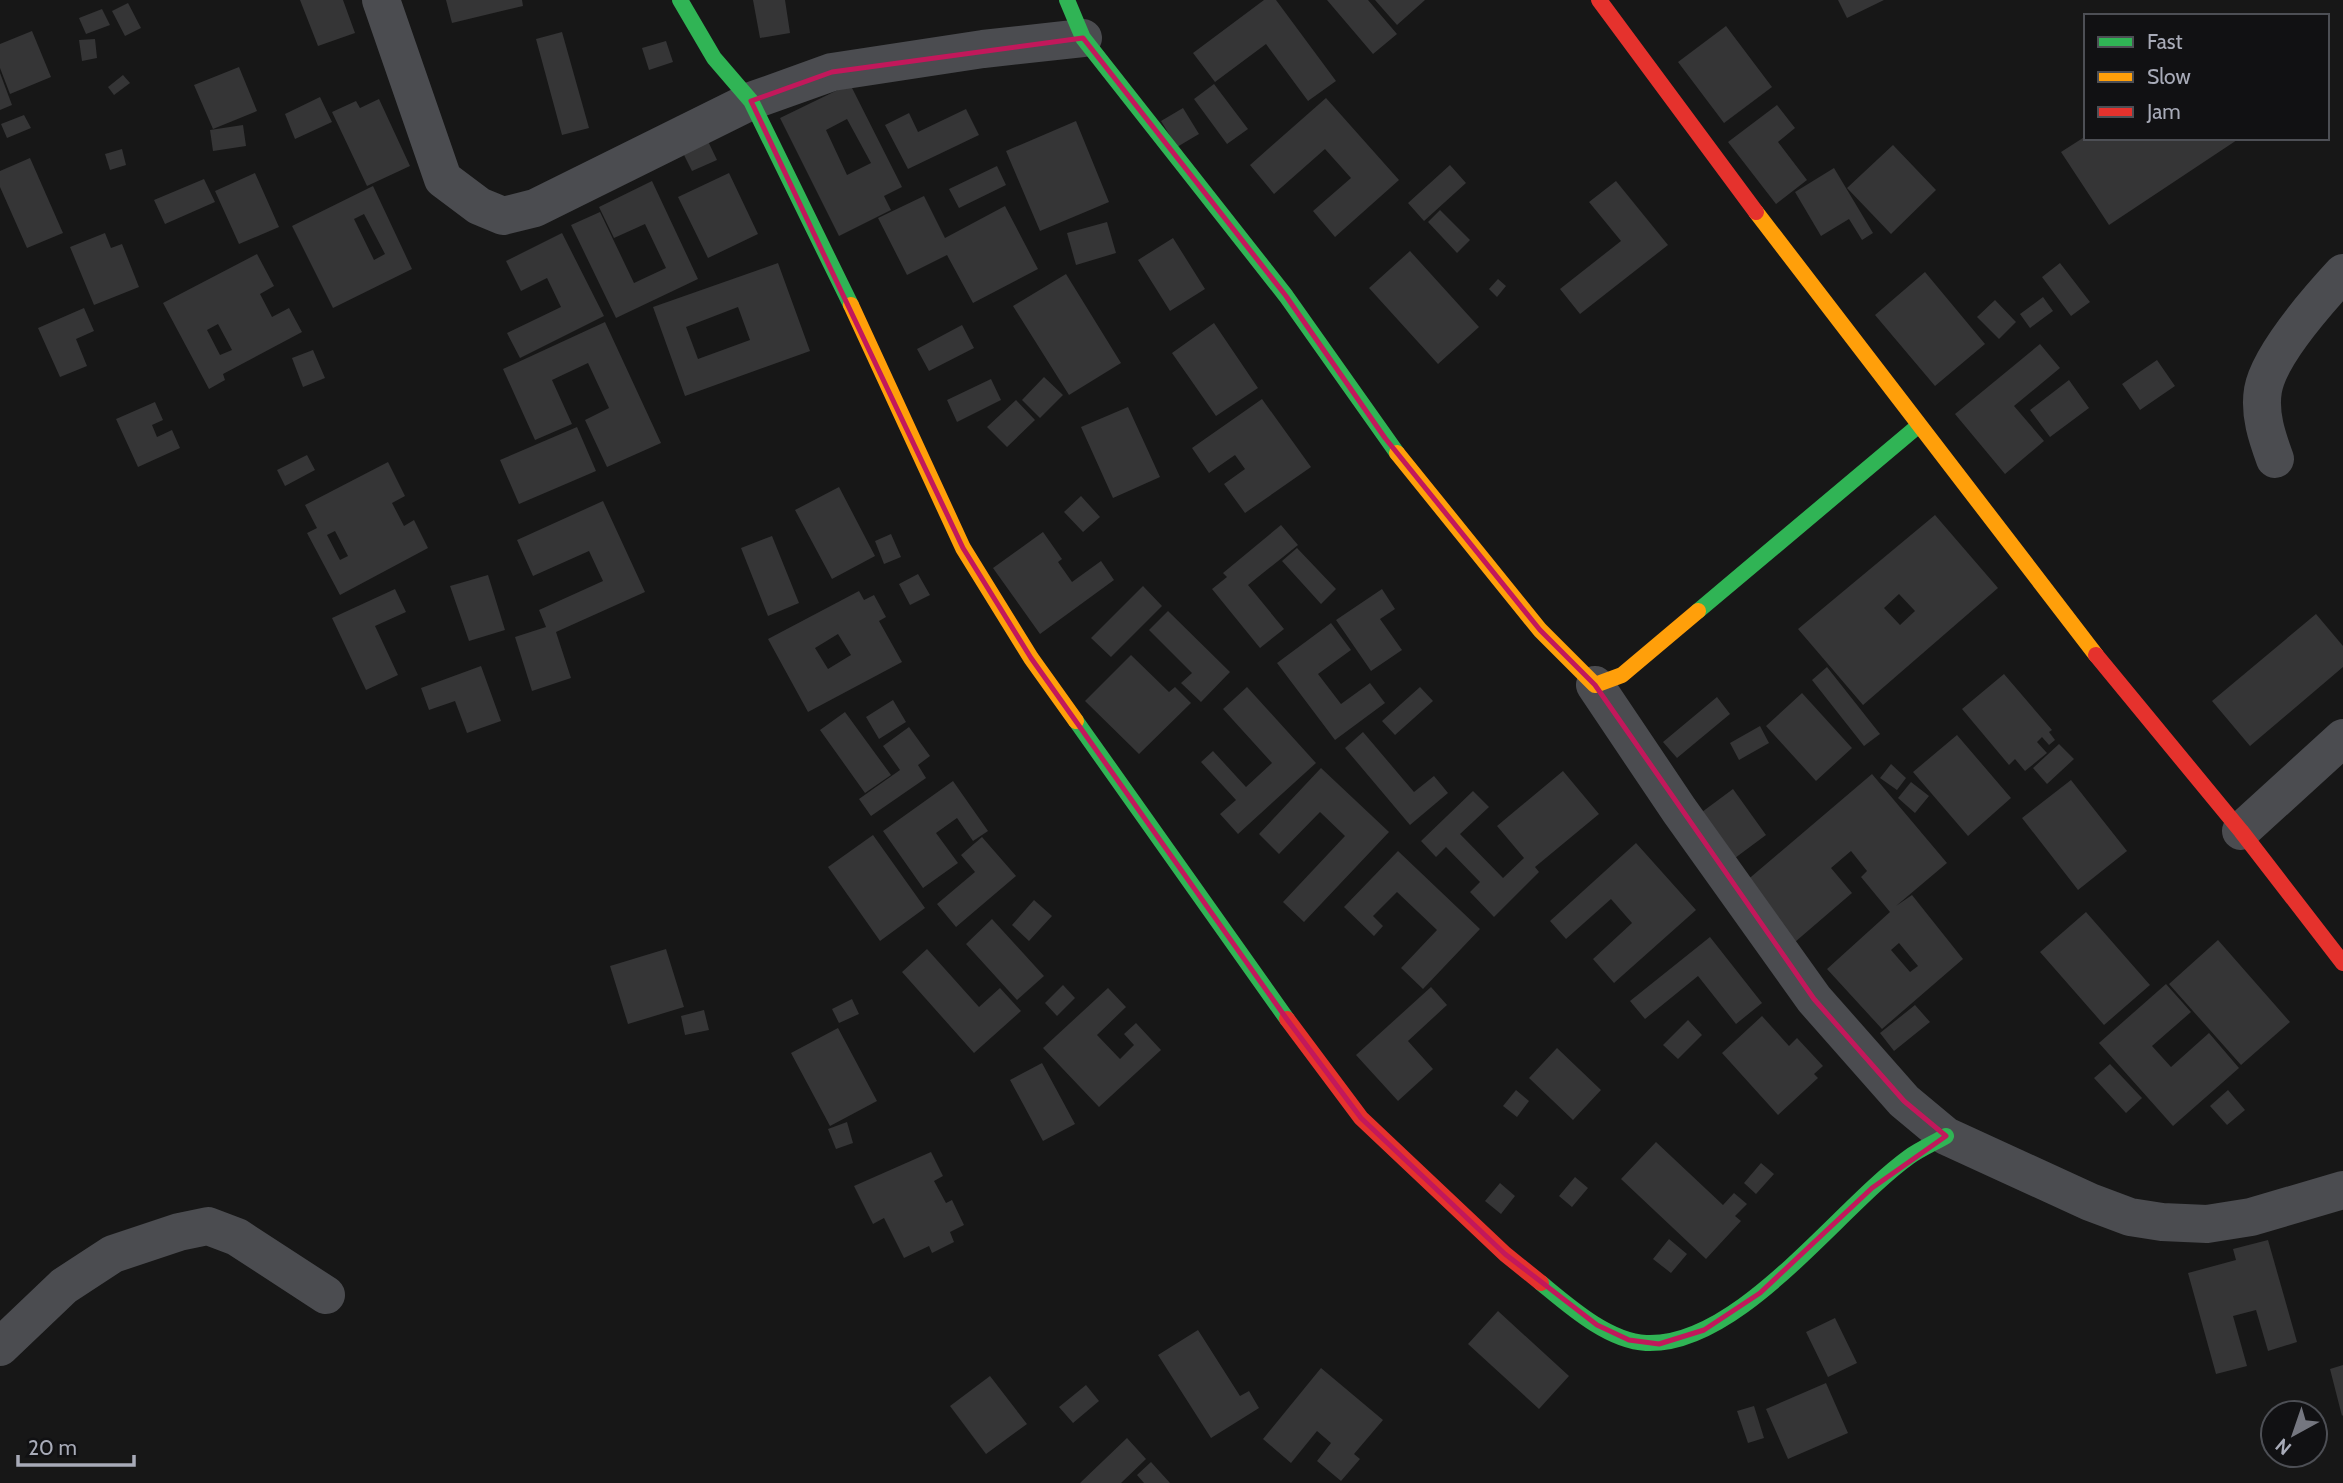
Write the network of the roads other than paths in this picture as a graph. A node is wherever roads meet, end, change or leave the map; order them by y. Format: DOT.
graph roads {
  1 [pos="381,0"];
  2 [pos="680,0"];
  3 [pos="1066,0"];
  4 [pos="1604,2"];
  5 [pos="1083,38"];
  6 [pos="751,101"];
  7 [pos="2343,273"];
  8 [pos="1918,426"];
  9 [pos="2275,460"];
  10 [pos="1595,685"];
  11 [pos="2343,738"];
  12 [pos="2241,831"];
  13 [pos="2343,963"];
  14 [pos="1946,1136"];
  15 [pos="2343,1190"];
  16 [pos="326,1295"];
  17 [pos="0,1347"];
  1 -- 6 [label="street"];
  2 -- 6 [label="street"];
  3 -- 5 [label="street"];
  4 -- 8 [label="street"];
  5 -- 6 [label="street"];
  5 -- 10 [label="street"];
  6 -- 14 [label="street"];
  7 -- 9 [label="street"];
  8 -- 10 [label="street"];
  8 -- 12 [label="street"];
  10 -- 14 [label="street"];
  11 -- 12 [label="street"];
  12 -- 13 [label="street"];
  14 -- 15 [label="street"];
  16 -- 17 [label="street"];
}
